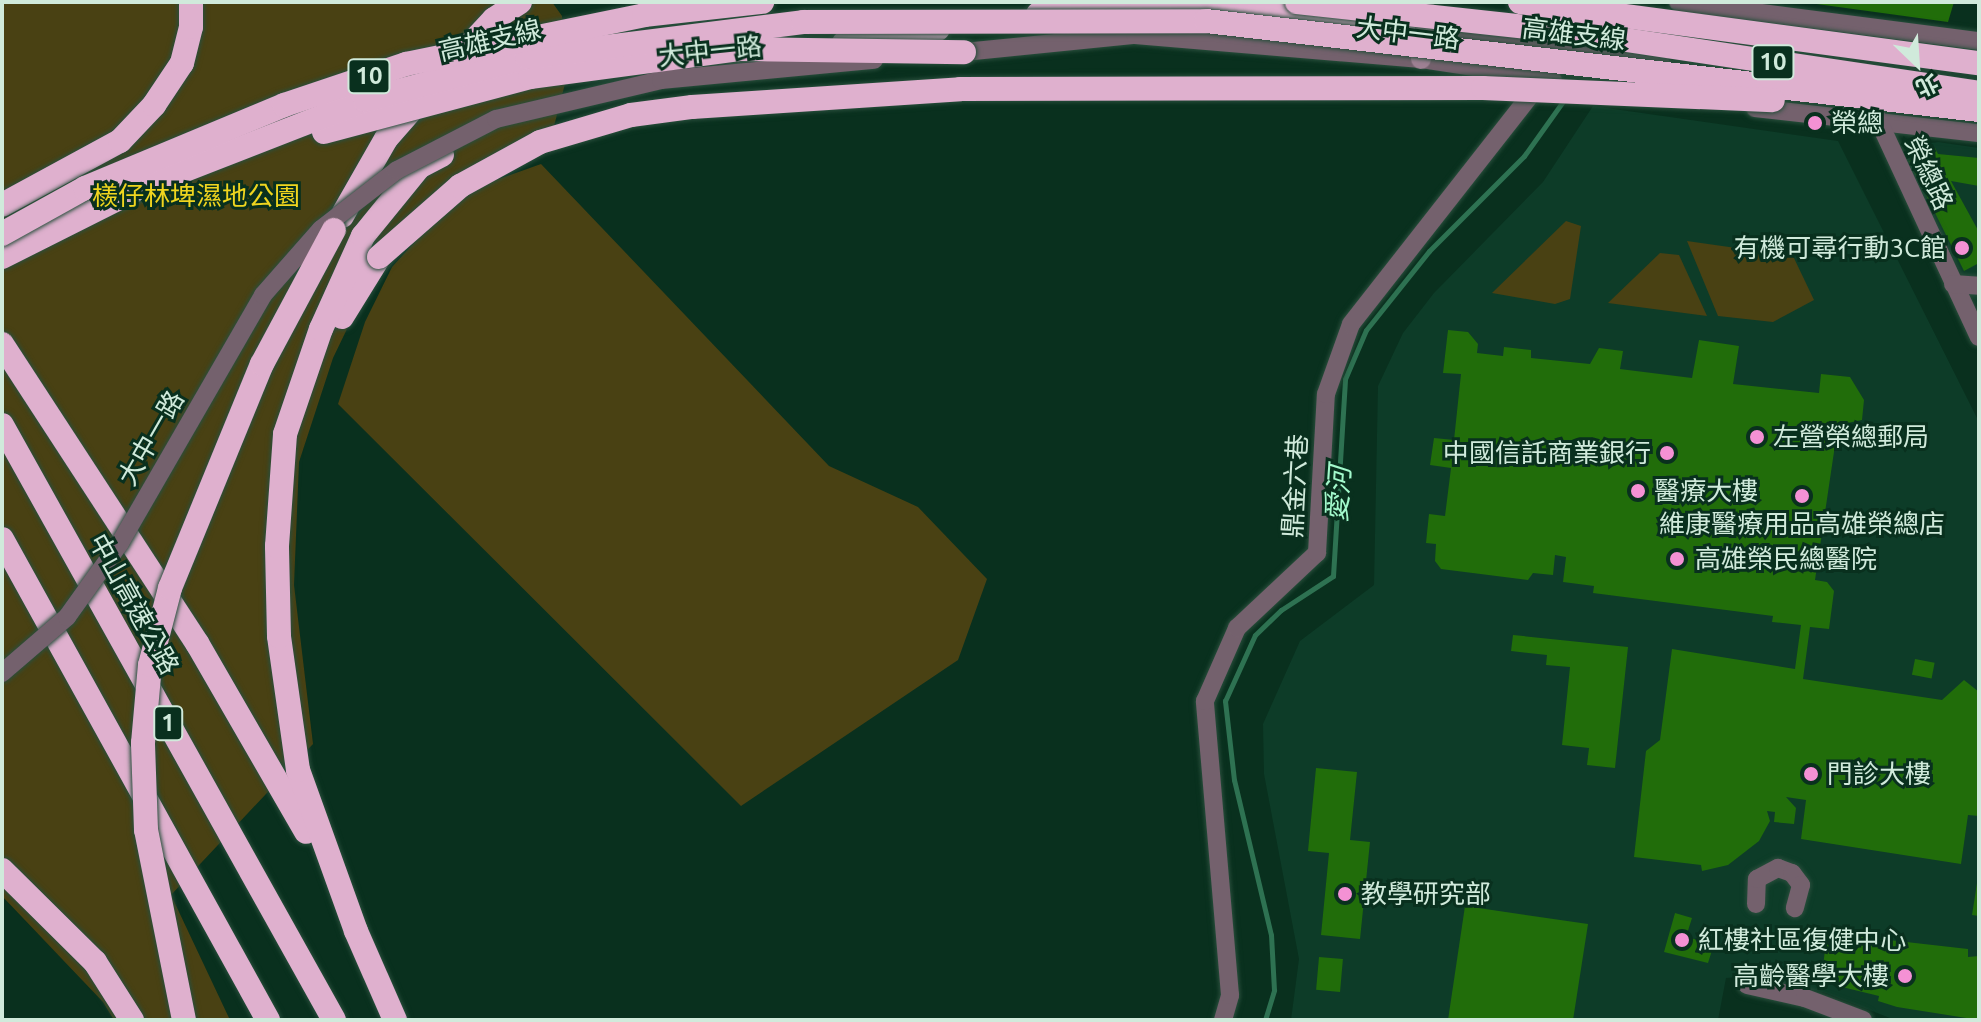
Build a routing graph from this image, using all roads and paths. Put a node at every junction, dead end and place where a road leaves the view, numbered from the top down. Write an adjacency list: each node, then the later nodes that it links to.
1 (191, 2): 27 (highway)
2 (520, 2): 44 (highway, bridge)
3 (762, 2): 28 (highway, 高雄支線 / 10, bridge)
4 (1297, 2): 10 (highway, 高雄支線 / 10, bridge)
5 (1424, 2): 9 (street)
6 (1520, 2): 14 (highway, bridge)
7 (1678, 2): 8 (street, 大中一路)
8 (1784, 16): 11 (street, 大中一路); 15 (street, 大中一路)
9 (1412, 29): 10 (street, 大中一路); 13 (street); 35 (highway)
10 (1571, 40): 16 (street, 大中一路); 17 (highway, bridge); 21 (highway, 高雄支線 / 10, bridge)
11 (1979, 41)
12 (964, 52): 13 (street, 大中一路); 26 (highway, bridge); 37 (street, 大中一路, bridge)
13 (1421, 59): 18 (street, 大中一路)
14 (1979, 63)
15 (1863, 70): 16 (street, 大中一路); 19 (street, 大中一路); 20 (street, 榮總路)
16 (1710, 71): 20 (street, 大中一路); 22 (street)
17 (1979, 74)
18 (1544, 78): 22 (street, 大中一路); 48 (street, 鼎金六巷)
19 (1979, 83)
20 (1869, 92): 24 (street, 榮總路)
21 (1979, 93)
22 (1686, 99): 24 (street, 大中一路)
23 (1979, 111): 26 (highway, 高雄支線 / 10, bridge); 35 (highway, bridge)
24 (1876, 121): 25 (street, 大中一路); 30 (street, 榮總路)
25 (1979, 133)
26 (139, 188): 29 (highway, 高雄支線 / 10)
27 (2, 205)
28 (2, 234)
29 (2, 257)
30 (1953, 284): 31 (street); 32 (street, 榮總路)
31 (1979, 286)
32 (1979, 337)
33 (2, 344): 41 (highway)
34 (2, 425): 46 (highway, 中山高速公路 / 1)
35 (285, 434): 41 (highway)
36 (2, 539): 45 (highway, 1)
37 (2, 673)
38 (2, 870): 43 (highway)
39 (1756, 904): 40 (street)
40 (1795, 908)
41 (356, 931): 47 (highway)
42 (1747, 985): 49 (street)
43 (132, 1020)
44 (184, 1020)
45 (268, 1020)
46 (334, 1020)
47 (395, 1020)
48 (1223, 1020)
49 (1863, 1020)

